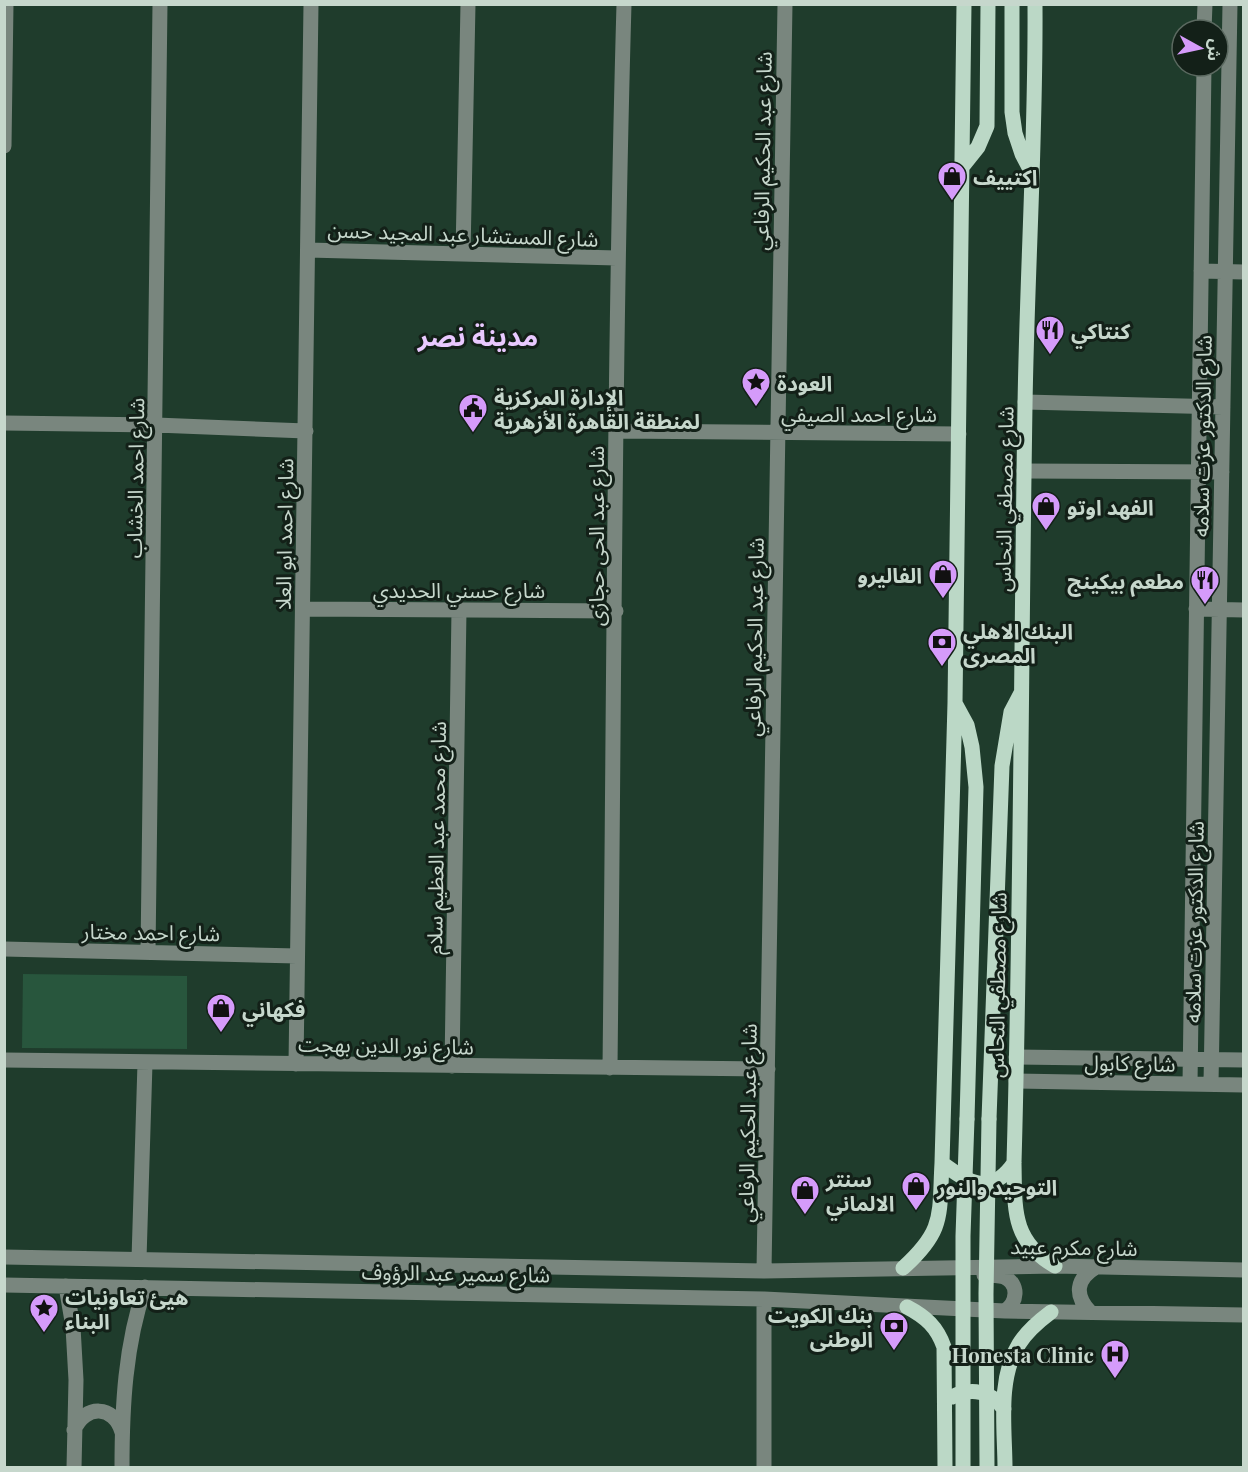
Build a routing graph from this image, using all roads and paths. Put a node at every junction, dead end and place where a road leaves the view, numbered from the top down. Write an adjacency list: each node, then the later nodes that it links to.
1 (6, 4): 13 (street)
2 (159, 4): 26 (street, شارع احمد الخشاب)
3 (311, 4): 16 (street, شارع احمد ابو العلا)
4 (468, 4): 17 (street)
5 (624, 4): 18 (street, شارع عبد الحى حجازى)
6 (785, 4): 29 (street, شارع عبد الحكيم الرفاعي)
7 (964, 4): 14 (main road)
8 (988, 4): 14 (main road)
9 (1012, 4): 15 (main road)
10 (1035, 4): 15 (main road, شارع مصطفي النحاس)
11 (1230, 4): 20 (street, شارع الدكتور عزت سلامه)
12 (1204, 78): 19 (street, شارع الدكتور عزت سلامه)
13 (4, 146)
14 (962, 167): 30 (main road)
15 (1032, 173): 22 (main road, شارع مصطفي النحاس)
16 (308, 250): 17 (street, شارع المستشار عبد المجيد حسن); 28 (street, شارع احمد ابو العلا)
17 (464, 254): 18 (street, شارع المستشار عبد المجيد حسن)
18 (617, 258): 27 (street, شارع عبد الحى حجازى)
19 (1201, 271): 20 (street); 23 (street, شارع الدكتور عزت سلامه)
20 (1225, 272): 21 (street); 24 (street, شارع الدكتور عزت سلامه)
21 (1244, 272)
22 (1025, 402): 23 (street); 31 (main road, شارع مصطفي النحاس)
23 (1199, 406): 24 (street); 32 (street, شارع الدكتور عزت سلامه)
24 (1223, 407): 33 (street, شارع الدكتور عزت سلامه)
25 (4, 423): 26 (street)
26 (156, 425): 28 (street); 43 (street, شارع احمد الخشاب)
27 (616, 431): 29 (street, شارع احمد الصيفي); 39 (street, شارع عبد الحى حجازى)
28 (306, 432): 34 (street, شارع احمد ابو العلا)
29 (777, 434): 30 (street, شارع احمد الصيفي); 54 (street, شارع عبد الحكيم الرفاعي)
30 (958, 434): 41 (main road)
31 (1024, 471): 32 (street); 40 (main road, شارع مصطفي النحاس)
32 (1198, 472): 33 (street); 35 (street, شارع الدكتور عزت سلامه)
33 (1222, 472): 36 (street, شارع الدكتور عزت سلامه)
34 (303, 609): 37 (street, شارع حسني الحديدي); 44 (street, شارع احمد ابو العلا)
35 (1196, 609): 36 (street); 47 (street, شارع الدكتور عزت سلامه)
36 (1220, 609): 38 (street); 48 (street, شارع الدكتور عزت سلامه)
37 (459, 610): 39 (street, شارع حسني الحديدي); 52 (street, شارع محمد عبد العظيم سلام)
38 (1244, 610)
39 (616, 611): 53 (street, شارع عبد الحى حجازى)
40 (1022, 691): 45 (main road, شارع مصطفي النحاس); 87 (main road, bridge)
41 (955, 703): 59 (main road); 86 (main road, bridge)
42 (4, 950): 43 (street, شارع احمد مختار)
43 (148, 952): 44 (street, شارع احمد مختار)
44 (297, 956): 51 (street, شارع احمد ابو العلا)
45 (1016, 1057): 47 (street, شارع كابول); 55 (main road, شارع مصطفي النحاس)
46 (4, 1060): 50 (street, شارع نور الدين بهجت)
47 (1190, 1060): 48 (street, شارع كابول); 56 (street, شارع الدكتور عزت سلامه)
48 (1212, 1060): 49 (street, شارع كابول); 57 (street, شارع الدكتور عزت سلامه)
49 (1244, 1060)
50 (145, 1063): 51 (street, شارع نور الدين بهجت); 62 (street)
51 (296, 1064): 52 (street, شارع نور الدين بهجت)
52 (452, 1066): 53 (street, شارع نور الدين بهجت)
53 (610, 1068): 54 (street, شارع نور الدين بهجت)
54 (768, 1069): 68 (street, شارع عبد الحكيم الرفاعي)
55 (1016, 1081): 56 (street, شارع كابول); 60 (main road, شارع مصطفي النحاس)
56 (1190, 1084): 57 (street, شارع كابول)
57 (1211, 1084): 58 (street, شارع كابول)
58 (1244, 1084)
59 (942, 1163): 60 (main road); 66 (main road)
60 (1014, 1163): 64 (main road, شارع مصطفي النحاس)
61 (4, 1257): 62 (street, شارع سمير عبد الرؤوف)
62 (139, 1259): 68 (street, شارع سمير عبد الرؤوف)
63 (971, 1266): 64 (street, شارع مكرم عبيد); 66 (street, شارع مكرم عبيد); 74 (street)
64 (1055, 1266): 65 (street, شارع مكرم عبيد)
65 (1096, 1267): 67 (street, شارع مكرم عبيد); 76 (street)
66 (903, 1268): 68 (street, شارع سمير عبد الرؤوف)
67 (1244, 1270)
68 (764, 1271)
69 (4, 1285): 70 (street, شارع سمير عبد الرؤوف)
70 (66, 1286): 71 (street, شارع سمير عبد الرؤوف); 80 (street)
71 (146, 1287): 72 (street, شارع سمير عبد الرؤوف); 81 (street)
72 (764, 1299): 73 (street, شارع سمير عبد الرؤوف); 84 (street)
73 (908, 1307): 74 (street); 78 (main road)
74 (1005, 1311): 75 (street)
75 (1052, 1312): 76 (street); 79 (main road)
76 (1090, 1312): 77 (street)
77 (1244, 1315)
78 (945, 1403): 79 (main road); 85 (main road)
79 (1004, 1409): 88 (main road)
80 (74, 1430): 81 (street); 82 (street)
81 (122, 1432): 83 (street)
82 (74, 1467)
83 (122, 1467)
84 (764, 1467)
85 (945, 1467)
86 (963, 1467)
87 (987, 1467)
88 (1005, 1467)

